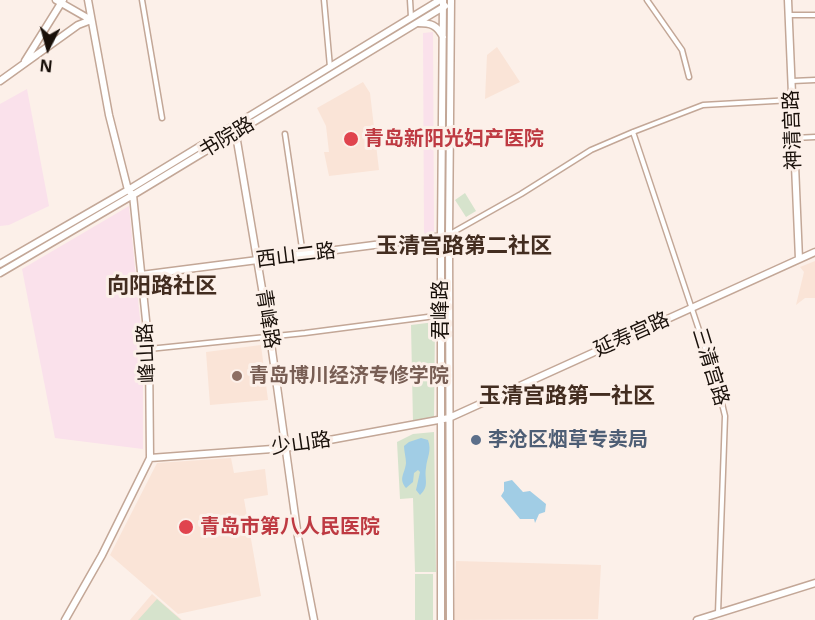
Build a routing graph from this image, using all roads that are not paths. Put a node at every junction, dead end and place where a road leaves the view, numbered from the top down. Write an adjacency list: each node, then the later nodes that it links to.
1 (88, 0): 13 (street, 峰山路)
2 (142, 0): 23 (street)
3 (324, 0): 17 (street)
4 (410, 0): 12 (street)
5 (452, 0): 9 (street, 书院路); 31 (street, 君峰路)
6 (647, 0): 18 (street)
7 (788, 0): 10 (street, 神清宫路)
8 (60, 1): 13 (street); 16 (street)
9 (442, 2): 12 (street, 书院路); 14 (street, 书院路); 15 (street, 君峰路)
10 (789, 15): 11 (street); 21 (street, 神清宫路)
11 (815, 15)
12 (412, 17): 17 (street, 书院路)
13 (91, 20): 16 (street); 30 (street, 峰山路)
14 (417, 23): 15 (street); 26 (street, 书院路)
15 (443, 38): 32 (street, 君峰路)
16 (23, 64): 20 (street)
17 (330, 67): 24 (street, 书院路)
18 (689, 76)
19 (815, 80): 21 (street)
20 (0, 81)
21 (791, 81): 22 (street, 神清宫路)
22 (792, 100): 25 (street); 29 (street, 神清宫路)
23 (162, 118)
24 (234, 124): 26 (street, 青峰路); 30 (street, 书院路)
25 (633, 132): 31 (street); 40 (street, 三清宫路)
26 (236, 133): 30 (street, 书院路); 36 (street, 青峰路)
27 (285, 134): 34 (street)
28 (815, 137): 29 (street)
29 (794, 138): 35 (street, 神清宫路)
30 (130, 193): 37 (street, 书院路); 38 (street, 书院路); 39 (street, 峰山路)
31 (449, 235): 32 (street, 西山二路); 41 (street, 君峰路)
32 (441, 237): 34 (street, 西山二路); 42 (street, 君峰路)
33 (815, 252): 35 (street, 延寿宫路)
34 (303, 255): 36 (street, 西山二路)
35 (799, 259): 40 (street, 延寿宫路)
36 (258, 262): 39 (street, 西山二路); 43 (street, 青峰路)
37 (0, 264)
38 (0, 273)
39 (141, 276): 44 (street, 峰山路)
40 (692, 309): 45 (street, 延寿宫路); 50 (street, 三清宫路)
41 (450, 314): 42 (street); 45 (street, 君峰路)
42 (441, 315): 43 (street); 46 (street, 君峰路)
43 (270, 336): 44 (street); 47 (street, 青峰路)
44 (148, 349): 48 (street, 峰山路)
45 (449, 418): 46 (street, 少山路); 54 (street, 君峰路)
46 (441, 420): 47 (street, 少山路); 53 (street, 君峰路)
47 (286, 448): 48 (street, 少山路); 52 (street, 青峰路)
48 (150, 458): 51 (street, 峰山路)
49 (815, 583): 50 (street)
50 (718, 613): 55 (street)
51 (65, 620)
52 (314, 620)
53 (441, 620)
54 (450, 620)
55 (697, 620)

